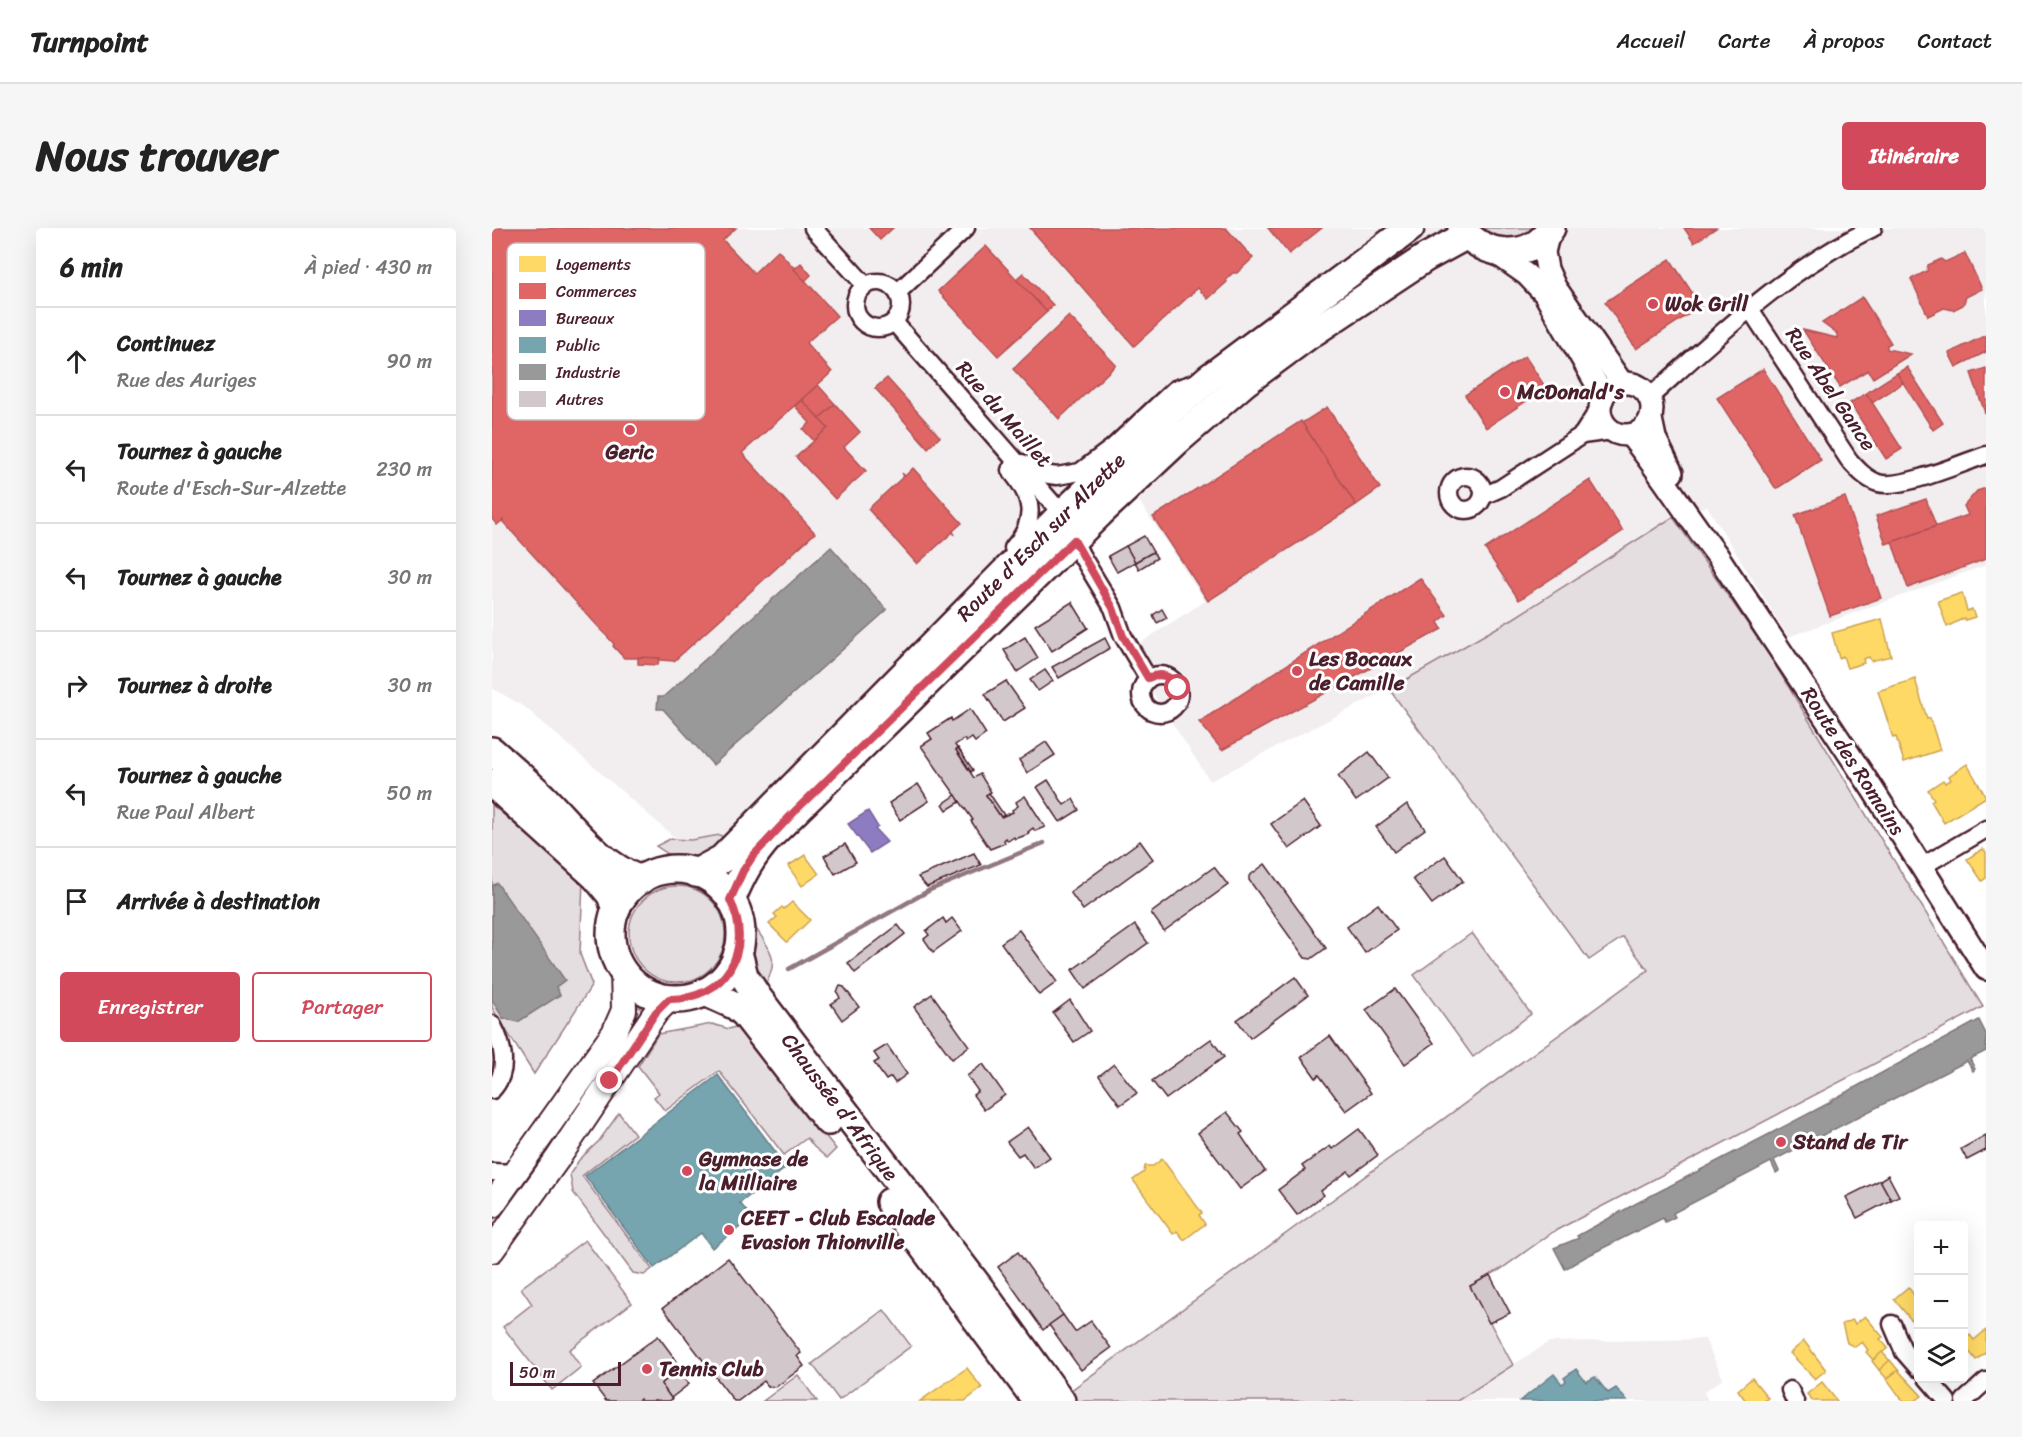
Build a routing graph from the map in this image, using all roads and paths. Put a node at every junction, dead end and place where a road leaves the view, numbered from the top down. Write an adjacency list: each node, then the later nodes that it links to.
1 (813, 228): 8 (street)
2 (966, 228): 9 (street)
3 (1410, 228): 12 (main road, Route d'Esch sur Alzette)
4 (1873, 228): 10 (street)
5 (1550, 230): 7 (main road); 13 (street)
6 (1465, 232): 7 (main road); 24 (main road)
7 (1493, 251): 15 (street, Route des Romains)
8 (865, 285): 9 (street); 11 (street)
9 (898, 292): 11 (street)
10 (1750, 309): 14 (street); 20 (street, Rue Abel Gance)
11 (894, 322): 17 (street, Rue du Maillet)
12 (1209, 378): 21 (street); 23 (main road, Route d'Esch sur Alzette)
13 (1622, 383): 14 (street); 15 (street)
14 (1650, 397): 16 (street, Route des Romains)
15 (1601, 403): 18 (street, Route des Romains); 19 (street)
16 (1650, 419): 18 (street); 25 (street, Route des Romains)
17 (982, 424): 21 (street, Rue du Maillet); 26 (street)
18 (1621, 433): 19 (street); 25 (street, Route des Romains)
19 (1582, 435): 22 (street)
20 (1986, 455)
21 (1013, 459): 23 (street, Rue du Maillet)
22 (1483, 496)
23 (1062, 514): 24 (street, Rue du Maillet); 26 (main road, Route d'Esch sur Alzette)
24 (1074, 540): 27 (street, Rue du Maillet); 34 (main road)
25 (1717, 555): 31 (street, Route des Romains)
26 (946, 631): 32 (main road, Route d'Esch sur Alzette)
27 (1148, 678)
28 (492, 751): 33 (main road)
29 (492, 783): 35 (main road)
30 (1986, 829): 31 (street)
31 (1921, 867): 37 (street, Route des Romains)
32 (696, 873): 33 (main road); 34 (main road)
33 (641, 880): 35 (main road)
34 (730, 900): 36 (main road)
35 (616, 910): 38 (main road)
36 (738, 952): 39 (main road); 51 (main road, Chaussée d'Afrique)
37 (1986, 969)
38 (623, 972): 40 (main road); 43 (main road)
39 (705, 992): 40 (main road); 50 (main road, Chaussée d'Afrique)
40 (669, 999): 45 (main road)
41 (492, 1024): 42 (street)
42 (492, 1090)
43 (504, 1172): 44 (main road)
44 (492, 1205)
45 (492, 1250)
46 (1892, 1324): 47 (street)
47 (1914, 1363)
48 (1986, 1382): 53 (street)
49 (1932, 1383): 52 (street)
50 (1037, 1401)
51 (1061, 1401)
52 (1947, 1401)
53 (1964, 1401)

